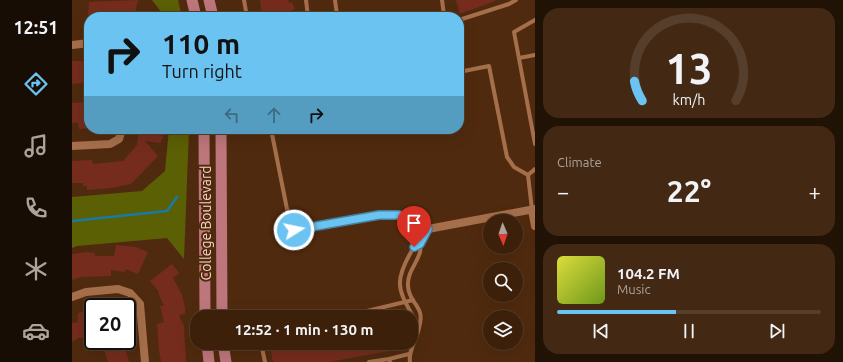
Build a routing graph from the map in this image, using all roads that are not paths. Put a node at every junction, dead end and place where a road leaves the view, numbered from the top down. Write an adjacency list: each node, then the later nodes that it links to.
1 (192, 0): 8 (main road)
2 (209, 0): 9 (main road)
3 (244, 0): 10 (lane)
4 (306, 0): 11 (lane)
5 (334, 0): 12 (lane)
6 (442, 0): 13 (lane)
7 (516, 0): 14 (lane)
8 (195, 12)
9 (212, 12)
10 (246, 12)
11 (307, 12)
12 (336, 12)
13 (444, 12)
14 (464, 18)
15 (535, 20): 19 (lane)
16 (84, 44): 17 (street)
17 (72, 46)
18 (535, 55): 19 (lane)
19 (519, 58): 21 (lane)
20 (464, 71): 29 (lane)
21 (534, 132): 26 (lane)
22 (120, 134): 27 (street)
23 (204, 134): 37 (main road, College Boulevard)
24 (221, 134): 38 (main road, College Boulevard)
25 (272, 134): 32 (lane)
26 (535, 144)
27 (72, 146)
28 (535, 169): 29 (lane)
29 (528, 175): 30 (lane)
30 (534, 210): 31 (street); 32 (street)
31 (535, 226)
32 (428, 229): 33 (lane)
33 (420, 244): 35 (lane); 36 (lane)
34 (72, 297): 46 (street)
35 (413, 300): 36 (lane); 40 (lane)
36 (405, 303): 39 (lane); 40 (lane)
37 (205, 310)
38 (222, 310)
39 (374, 310)
40 (419, 328): 44 (lane)
41 (208, 350): 47 (main road)
42 (224, 350): 48 (main road)
43 (262, 350): 49 (lane)
44 (409, 354): 45 (lane); 51 (lane)
45 (390, 360): 50 (lane)
46 (145, 362)
47 (209, 362)
48 (226, 362)
49 (265, 362)
50 (369, 362)
51 (410, 362)

